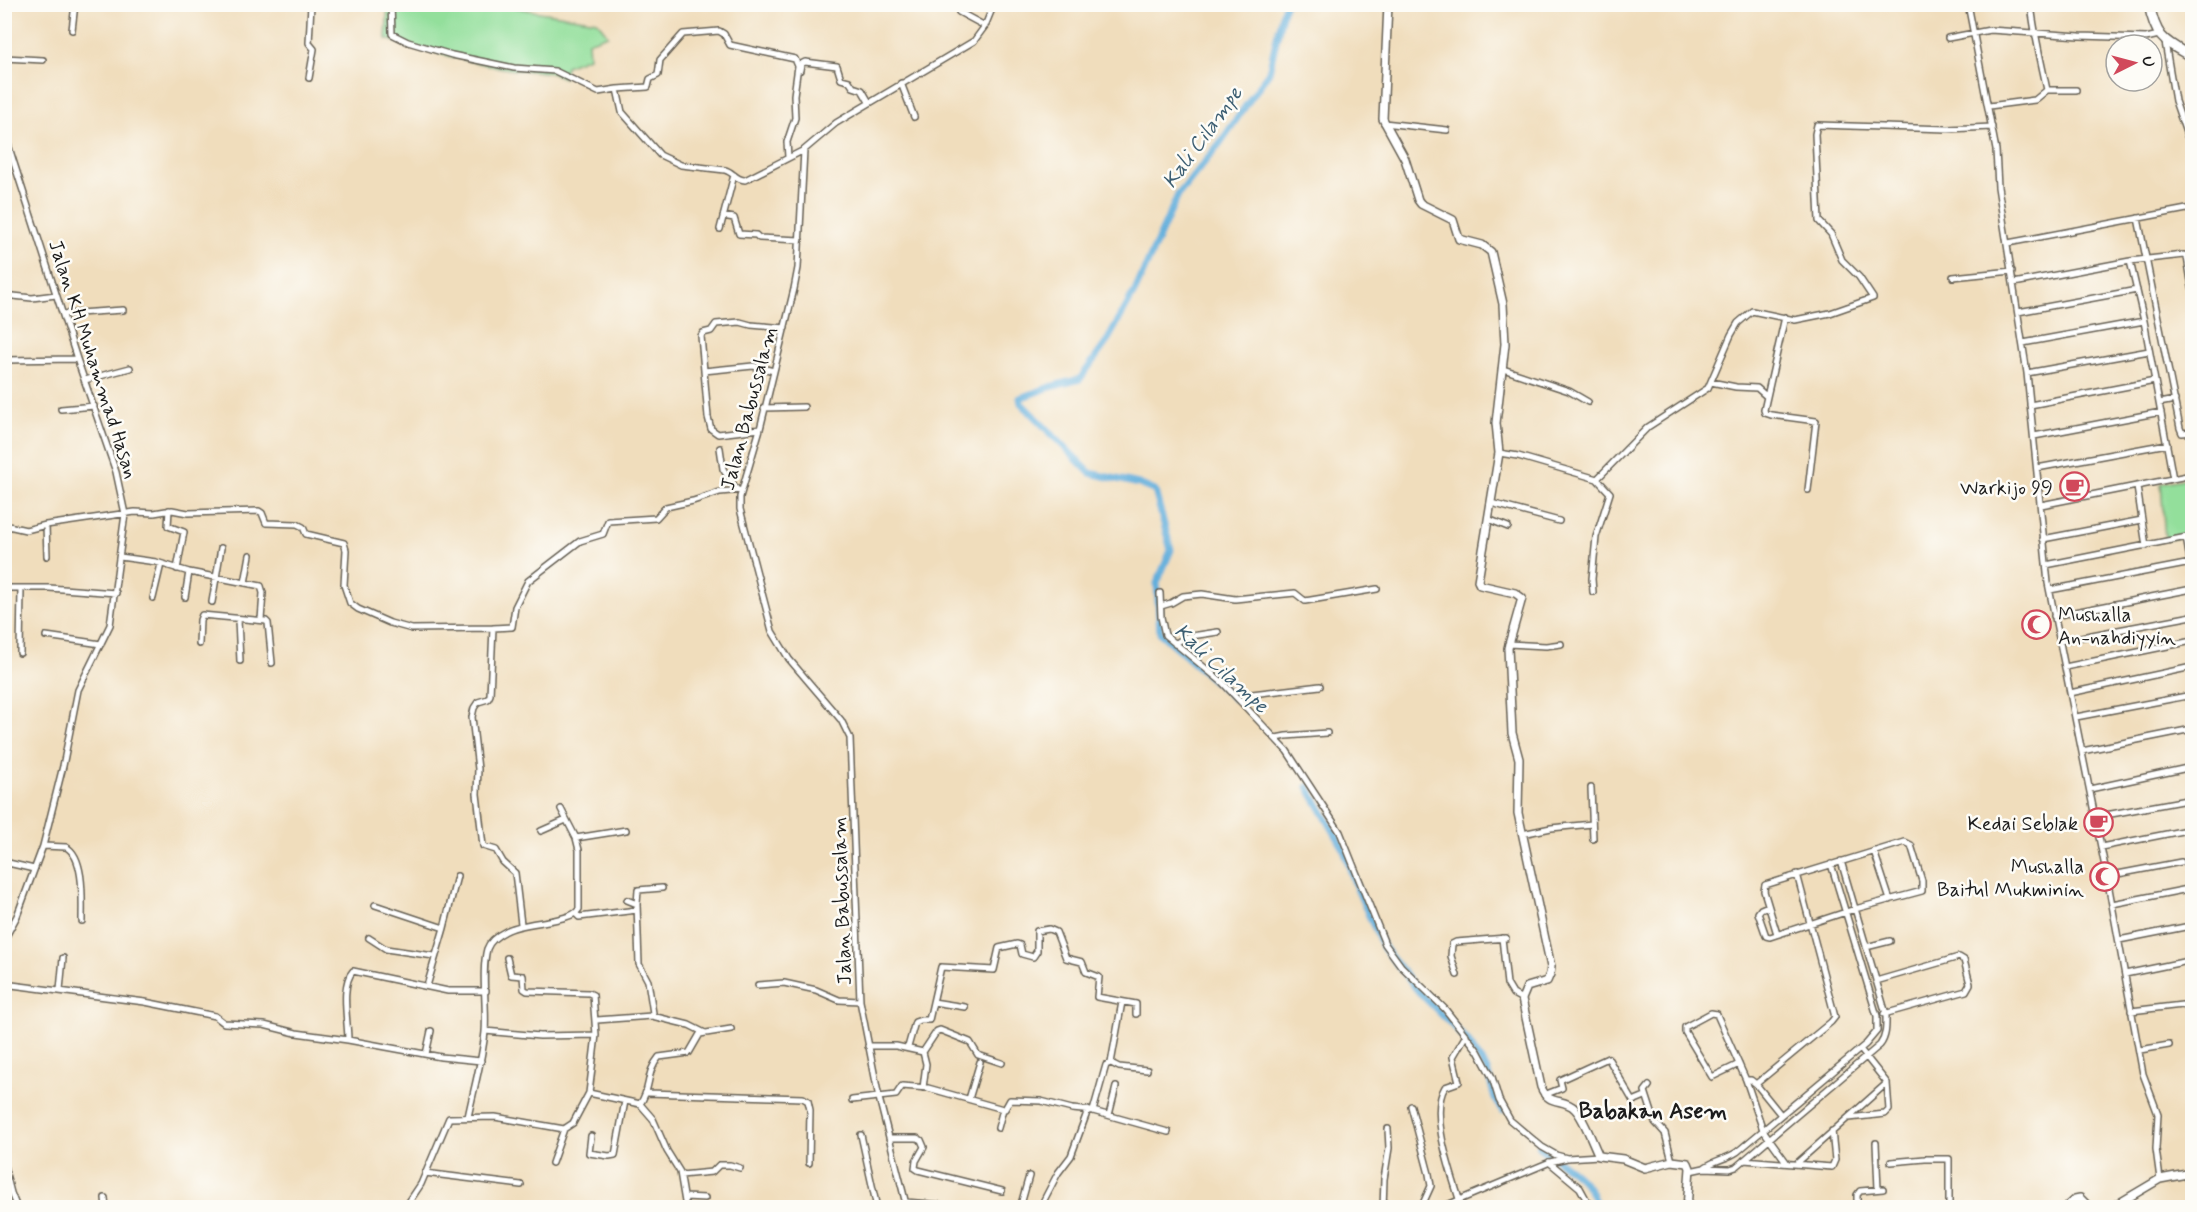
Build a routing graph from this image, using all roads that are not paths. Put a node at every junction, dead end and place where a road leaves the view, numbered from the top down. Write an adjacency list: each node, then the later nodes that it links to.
1 (75, 4): 11 (street)
2 (311, 4): 22 (street)
3 (391, 4): 25 (street)
4 (994, 4): 10 (street)
5 (1388, 4): 31 (street)
6 (1968, 4): 12 (street)
7 (2031, 4): 13 (street)
8 (2149, 4): 14 (main road)
9 (959, 12): 10 (street)
10 (986, 26): 23 (street)
11 (72, 30)
12 (1973, 32): 13 (street); 16 (street); 29 (street)
13 (2035, 33): 15 (street); 26 (street)
14 (2159, 33)
15 (2104, 36)
16 (1948, 38)
17 (2164, 39): 19 (main road)
18 (2164, 48): 32 (street)
19 (2193, 57)
20 (4, 58): 21 (street)
21 (43, 60)
22 (309, 78)
23 (902, 83): 28 (street); 30 (street)
24 (799, 87): 28 (street)
25 (617, 90): 39 (street); 40 (street)
26 (2047, 90): 27 (street); 29 (street)
27 (2076, 90)
28 (869, 102): 37 (street)
29 (1989, 106): 34 (street)
30 (915, 117)
31 (1384, 123): 35 (street); 67 (street)
32 (2182, 123): 33 (street); 38 (street)
33 (2193, 124)
34 (1992, 127): 46 (street); 59 (street)
35 (1447, 130)
36 (4, 132): 54 (street, Jalan KH Muhammad Hasan)
37 (804, 150): 39 (street); 45 (street, Jalan Babussalam)
38 (2193, 150)
39 (788, 157): 40 (street)
40 (734, 175): 42 (street)
41 (2193, 208): 43 (street)
42 (723, 216): 44 (street); 45 (street)
43 (2138, 218): 46 (street); 47 (street)
44 (720, 229)
45 (800, 240): 61 (street, Jalan Babussalam)
46 (2008, 243): 49 (street)
47 (2147, 260): 48 (street); 52 (street); 75 (street)
48 (2130, 261): 51 (street); 53 (street)
49 (2013, 270): 50 (street); 51 (street)
50 (1953, 277)
51 (2014, 283): 57 (street)
52 (2193, 287)
53 (2137, 290): 57 (street); 60 (street)
54 (56, 295): 55 (street); 58 (street, Jalan KH Muhammad Hasan)
55 (4, 296)
56 (123, 310): 58 (street)
57 (2018, 312): 62 (street)
58 (64, 314): 64 (street, Jalan KH Muhammad Hasan)
59 (1785, 317): 73 (street); 74 (street)
60 (2144, 321): 62 (street); 63 (street)
61 (785, 328): 68 (street); 69 (street, Jalan Babussalam)
62 (2023, 343): 70 (street)
63 (2149, 351): 70 (street); 72 (street)
64 (77, 359): 65 (street); 71 (street, Jalan KH Muhammad Hasan)
65 (4, 360)
66 (130, 368): 71 (street)
67 (1503, 369): 76 (street); 89 (street)
68 (704, 370): 69 (street); 84 (street)
69 (774, 371): 81 (street, Jalan Babussalam)
70 (2027, 373): 78 (street)
71 (85, 380): 79 (street, Jalan KH Muhammad Hasan)
72 (2155, 381): 77 (street); 78 (street)
73 (1711, 382): 74 (street); 92 (street)
74 (1766, 396): 97 (street)
75 (2175, 400): 77 (street); 85 (street)
76 (1588, 402)
77 (2159, 403): 83 (street)
78 (2030, 405): 86 (street)
79 (94, 406): 82 (street); 101 (street, Jalan KH Muhammad Hasan)
80 (804, 407): 81 (street)
81 (764, 408): 84 (street, Jalan Babussalam)
82 (61, 409)
83 (2161, 412): 86 (street); 87 (street)
84 (760, 429): 96 (street, Jalan Babussalam)
85 (2193, 432)
86 (2034, 436): 90 (street)
87 (2167, 444): 90 (street); 93 (street)
88 (720, 448): 96 (street)
89 (1499, 453): 92 (street); 98 (street)
90 (2037, 468): 99 (street)
91 (2191, 475): 93 (street); 95 (street)
92 (1597, 479): 129 (street)
93 (2173, 479): 94 (street)
94 (2137, 487): 99 (street); 103 (street)
95 (2193, 488)
96 (739, 490): 140 (street); 224 (street, Jalan Babussalam)
97 (1808, 490)
98 (1491, 503): 102 (street); 104 (street)
99 (2041, 505): 110 (street)
100 (169, 510): 101 (street); 119 (street); 140 (street)
101 (125, 514): 106 (street); 115 (street, Jalan KH Muhammad Hasan)
102 (1488, 519): 107 (street); 148 (street)
103 (2142, 520): 110 (street); 111 (street)
104 (1559, 521)
105 (4, 525): 106 (street)
106 (46, 525): 114 (street)
107 (1508, 527)
108 (2193, 536): 109 (street)
109 (2186, 537): 111 (street); 116 (street)
110 (2043, 539): 118 (street)
111 (2146, 546): 118 (street)
112 (221, 548): 122 (street)
113 (250, 555): 123 (street)
114 (47, 556)
115 (120, 557): 117 (street); 130 (street, Jalan KH Muhammad Hasan)
116 (2191, 563): 121 (street); 128 (street)
117 (161, 564): 119 (street); 133 (street)
118 (2046, 565): 128 (street)
119 (177, 569): 120 (street)
120 (189, 572): 122 (street); 132 (street)
121 (2193, 572)
122 (215, 577): 123 (street); 134 (street)
123 (245, 583): 139 (street)
124 (4, 588): 125 (street)
125 (21, 588): 130 (street); 150 (street)
126 (1377, 589): 135 (street)
127 (2193, 589): 136 (street)
128 (2050, 590): 136 (street)
129 (1593, 592)
130 (116, 593): 145 (street, Jalan KH Muhammad Hasan)
131 (1160, 593): 135 (street)
132 (185, 597)
133 (153, 598)
134 (212, 602)
135 (1161, 606): 147 (street)
136 (2054, 616): 143 (street)
137 (2193, 616): 143 (street)
138 (238, 620): 139 (street); 146 (street); 151 (street)
139 (261, 620): 152 (street)
140 (493, 628): 202 (street)
141 (1218, 632): 147 (street)
142 (46, 636): 145 (street)
143 (2060, 641): 153 (street)
144 (2193, 641): 153 (street)
145 (101, 644): 178 (street, Jalan KH Muhammad Hasan)
146 (199, 644)
147 (1175, 644): 158 (street)
148 (1508, 644): 149 (street); 175 (street)
149 (1561, 644)
150 (20, 653)
151 (240, 661)
152 (272, 663)
153 (2065, 667): 156 (street)
154 (2193, 667): 156 (street)
155 (1320, 686): 158 (street)
156 (2070, 693): 159 (street)
157 (2193, 695): 159 (street)
158 (1240, 701): 162 (street)
159 (2076, 717): 163 (street)
160 (2193, 729): 163 (street)
161 (1327, 733): 162 (street)
162 (1276, 738): 240 (street)
163 (2082, 751): 166 (street)
164 (2193, 767): 166 (street)
165 (1591, 788): 171 (street)
166 (2090, 789): 169 (street)
167 (2193, 799): 169 (street)
168 (561, 809): 170 (street)
169 (2095, 817): 179 (street)
170 (566, 820): 174 (street); 176 (street)
171 (1592, 824): 175 (street); 177 (street)
172 (2193, 829): 179 (street)
173 (626, 830): 176 (street)
174 (541, 831)
175 (1522, 834): 223 (street)
176 (576, 838): 199 (street)
177 (1593, 839)
178 (44, 846): 185 (street, Jalan KH Muhammad Hasan); 200 (street)
179 (2101, 847): 188 (street)
180 (1874, 851): 181 (street); 192 (street); 192 (street)
181 (1841, 861): 184 (street); 197 (street)
182 (4, 862): 185 (street)
183 (2181, 862): 188 (street)
184 (1831, 864): 186 (street); 198 (street)
185 (34, 869): 207 (street, Jalan KH Muhammad Hasan)
186 (1797, 874): 195 (street); 201 (street)
187 (457, 876): 204 (street)
188 (2107, 876): 193 (street)
189 (662, 888): 196 (street)
190 (2188, 889): 193 (street)
191 (627, 900): 196 (street)
192 (1890, 900): 197 (street)
193 (2112, 904): 208 (street)
194 (375, 905): 204 (street)
195 (1768, 906): 205 (street); 205 (street)
196 (637, 907): 199 (street); 232 (street)
197 (1855, 909): 198 (street); 210 (street)
198 (1846, 912): 201 (street); 233 (street)
199 (576, 914): 202 (street)
200 (82, 921)
201 (1810, 923): 205 (street); 258 (street)
202 (521, 924): 222 (street)
203 (2185, 927): 208 (street)
204 (444, 928): 211 (street)
205 (1777, 934)
206 (369, 938): 211 (street)
207 (4, 940)
208 (2119, 940): 215 (street)
209 (1890, 941): 210 (street)
210 (1866, 947): 217 (street)
211 (434, 956): 220 (street)
212 (63, 958): 221 (street)
213 (507, 958): 234 (street)
214 (2188, 961): 215 (street)
215 (2125, 974): 229 (street)
216 (1456, 975): 223 (street)
217 (1876, 981): 231 (street); 231 (street)
218 (4, 984): 221 (street)
219 (758, 985): 224 (street)
220 (428, 986): 222 (street); 241 (street)
221 (60, 990): 241 (street)
222 (486, 991): 237 (street)
223 (1522, 999): 264 (street)
224 (860, 1001): 243 (street, Jalan Babussalam)
225 (933, 1002): 226 (street); 227 (street); 244 (street)
226 (1122, 1002): 230 (street); 253 (street)
227 (965, 1007)
228 (2193, 1009): 229 (street)
229 (2131, 1011): 246 (street)
230 (1136, 1014)
231 (1886, 1014): 233 (street); 249 (street)
232 (652, 1016): 234 (street); 238 (street)
233 (1877, 1016): 245 (street)
234 (597, 1020): 239 (street)
235 (731, 1029): 238 (street)
236 (431, 1031): 248 (street)
237 (485, 1031): 239 (street); 250 (street)
238 (705, 1033): 263 (street)
239 (596, 1035): 262 (street)
240 (1464, 1038): 290 (street); 313 (street)
241 (348, 1040): 248 (street)
242 (2169, 1045): 246 (street)
243 (868, 1046): 244 (street); 266 (street, Jalan Babussalam)
244 (908, 1047): 247 (street)
245 (1860, 1049): 249 (street); 274 (street)
246 (2139, 1050): 307 (street)
247 (923, 1052): 252 (street); 261 (street)
248 (426, 1054): 250 (street)
249 (1866, 1057): 257 (street); 287 (street)
250 (481, 1061): 276 (street)
251 (981, 1062): 267 (street)
252 (1002, 1063)
253 (1110, 1063): 255 (street); 273 (street)
254 (1739, 1064): 254 (street); 256 (street)
255 (1147, 1070)
256 (1746, 1080): 258 (street); 281 (street)
257 (1887, 1083): 277 (street); 277 (street)
258 (1756, 1084): 274 (street)
259 (1650, 1086): 265 (street)
260 (1116, 1087): 275 (street)
261 (923, 1088): 266 (street); 267 (street)
262 (589, 1093): 269 (street); 279 (street)
263 (648, 1093): 270 (street); 296 (street)
264 (1544, 1095): 265 (street); 289 (street)
265 (1645, 1096): 292 (street)
266 (879, 1098): 268 (street); 286 (street, Jalan Babussalam)
267 (969, 1099): 272 (street)
268 (852, 1100)
269 (625, 1101): 270 (street); 285 (street)
270 (640, 1104): 305 (street)
271 (1411, 1106): 325 (street)
272 (1003, 1109): 273 (street); 278 (street)
273 (1090, 1111): 275 (street); 314 (street)
274 (1781, 1115): 281 (street)
275 (1109, 1116): 283 (street)
276 (468, 1117): 279 (street); 303 (street)
277 (1848, 1118): 282 (street)
278 (998, 1128)
279 (564, 1129): 295 (street)
280 (1388, 1129): 324 (street)
281 (1763, 1130): 287 (street); 301 (street)
282 (1832, 1131): 298 (street); 298 (street)
283 (1168, 1132)
284 (861, 1135): 321 (street)
285 (591, 1136)
286 (889, 1138): 309 (street); 315 (street, Jalan Babussalam)
287 (1768, 1139): 291 (street); 297 (street)
288 (1876, 1143): 329 (street)
289 (1599, 1156): 290 (street); 292 (street)
290 (1564, 1159): 293 (street)
291 (1744, 1160): 297 (street); 301 (street)
292 (1672, 1161): 302 (street)
293 (1550, 1162): 313 (street); 327 (street)
294 (1892, 1162): 330 (street)
295 (552, 1163)
296 (809, 1163)
297 (1787, 1163): 298 (street)
298 (1796, 1164)
299 (4, 1166): 317 (street)
300 (740, 1168): 305 (street)
301 (1704, 1168): 302 (street)
302 (1689, 1171): 328 (street)
303 (425, 1173): 308 (street); 319 (street)
304 (2193, 1173): 307 (street)
305 (681, 1175): 310 (street)
306 (1029, 1176): 323 (street)
307 (2160, 1179): 333 (street)
308 (521, 1185)
309 (1002, 1191)
310 (685, 1197): 311 (street); 320 (street)
311 (705, 1197)
312 (105, 1198): 318 (street)
313 (1459, 1199): 316 (street)
314 (1044, 1200)
315 (906, 1205): 322 (street)
316 (1448, 1207): 326 (street)
317 (17, 1208)
318 (106, 1208)
319 (405, 1208)
320 (686, 1208)
321 (877, 1208)
322 (945, 1208)
323 (1020, 1208)
324 (1383, 1208)
325 (1422, 1208)
326 (1440, 1208)
327 (1592, 1208)
328 (1687, 1208)
329 (1857, 1208)
330 (1949, 1208)
331 (2065, 1208): 332 (street)
332 (2090, 1208)
333 (2111, 1208)

